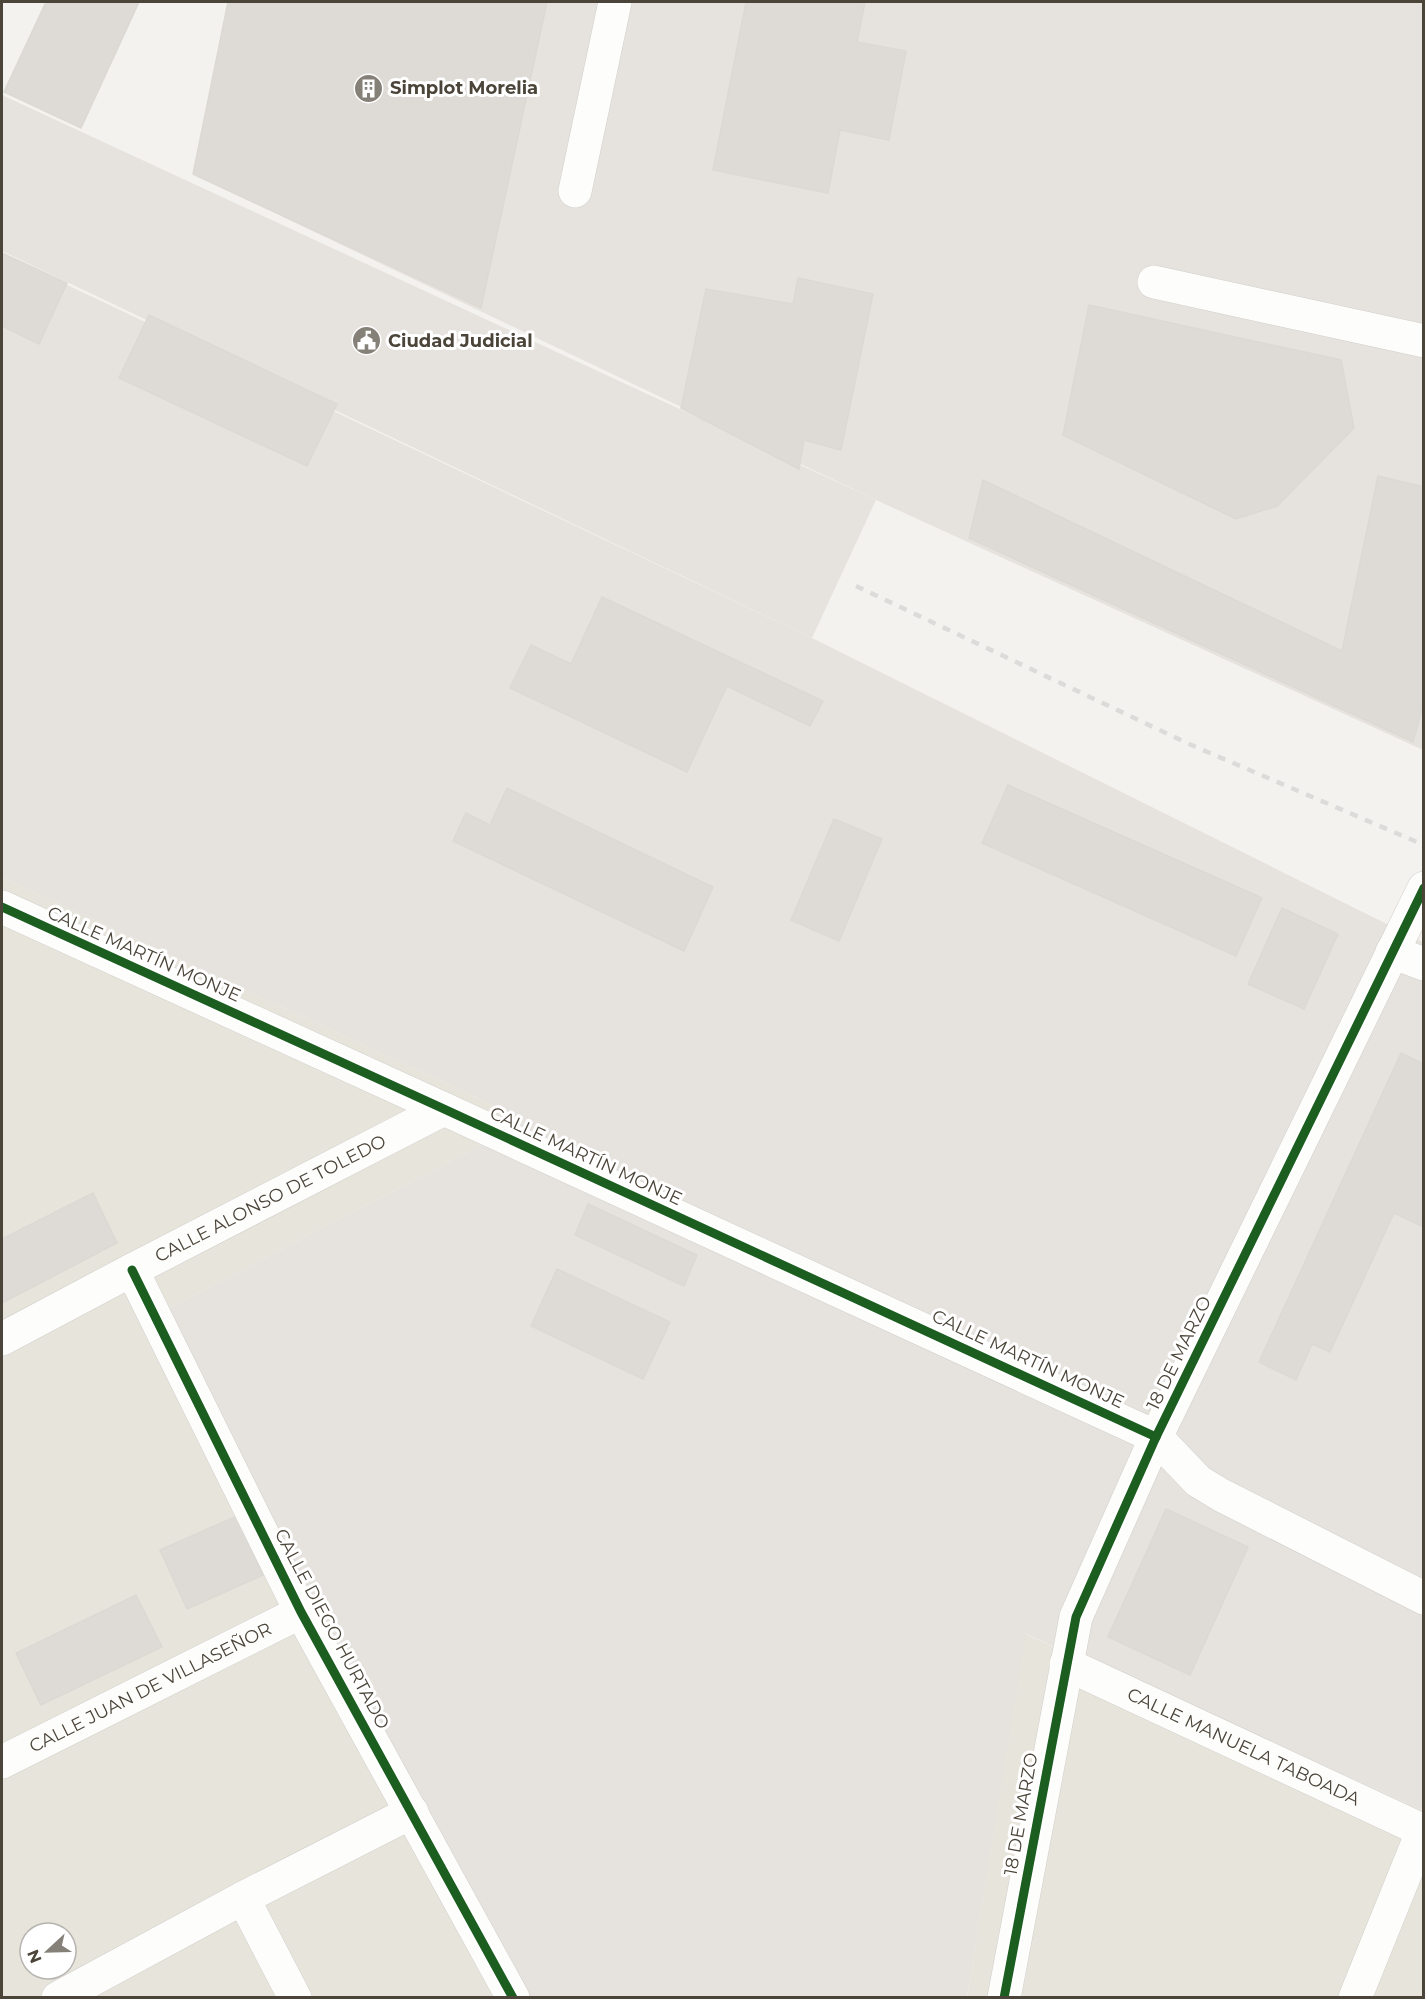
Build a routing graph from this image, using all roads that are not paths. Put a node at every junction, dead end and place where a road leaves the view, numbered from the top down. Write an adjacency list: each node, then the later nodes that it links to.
1 (615, 2): 2 (street)
2 (574, 191)
3 (1154, 282): 4 (street)
4 (1424, 340)
5 (1424, 888): 7 (street, 18 DE MARZO)
6 (2, 908): 9 (street, CALLE MARTÍN MONJE)
7 (1392, 952): 8 (street); 12 (street, 18 DE MARZO)
8 (1424, 964)
9 (444, 1109): 10 (street, CALLE ALONSO DE TOLEDO); 12 (street, CALLE MARTÍN MONJE)
10 (132, 1270): 11 (street, CALLE ALONSO DE TOLEDO); 14 (street, CALLE DIEGO HURTADO)
11 (2, 1339)
12 (1156, 1437): 13 (street); 15 (street, 18 DE MARZO)
13 (1424, 1598)
14 (301, 1612): 16 (street, CALLE JUAN DE VILLASEÑOR); 17 (street, CALLE DIEGO HURTADO)
15 (1066, 1664): 18 (street, CALLE MANUELA TABOADA); 23 (street, 18 DE MARZO)
16 (2, 1762)
17 (412, 1812): 19 (street); 22 (street, CALLE DIEGO HURTADO)
18 (1423, 1830): 24 (street)
19 (243, 1898): 20 (street); 21 (street)
20 (58, 1998)
21 (296, 1998)
22 (513, 1998)
23 (1004, 1998)
24 (1355, 1998)

